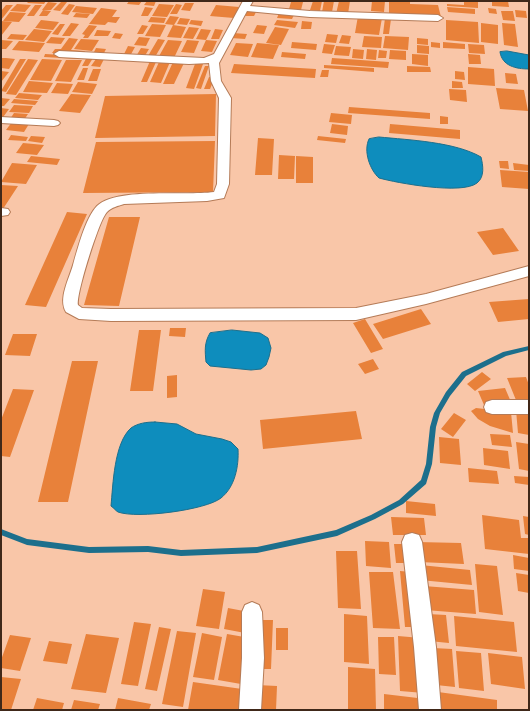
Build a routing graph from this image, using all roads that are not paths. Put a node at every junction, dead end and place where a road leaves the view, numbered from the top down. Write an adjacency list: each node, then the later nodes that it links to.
1 (247, 4): 2 (street); 4 (street)
2 (438, 18)
3 (59, 54): 4 (street)
4 (218, 56): 7 (street)
5 (1, 120): 6 (street)
6 (54, 124)
7 (529, 271)
8 (492, 407): 9 (street)
9 (529, 407)
10 (412, 542): 13 (street)
11 (252, 612): 12 (street)
12 (250, 710)
13 (430, 710)

